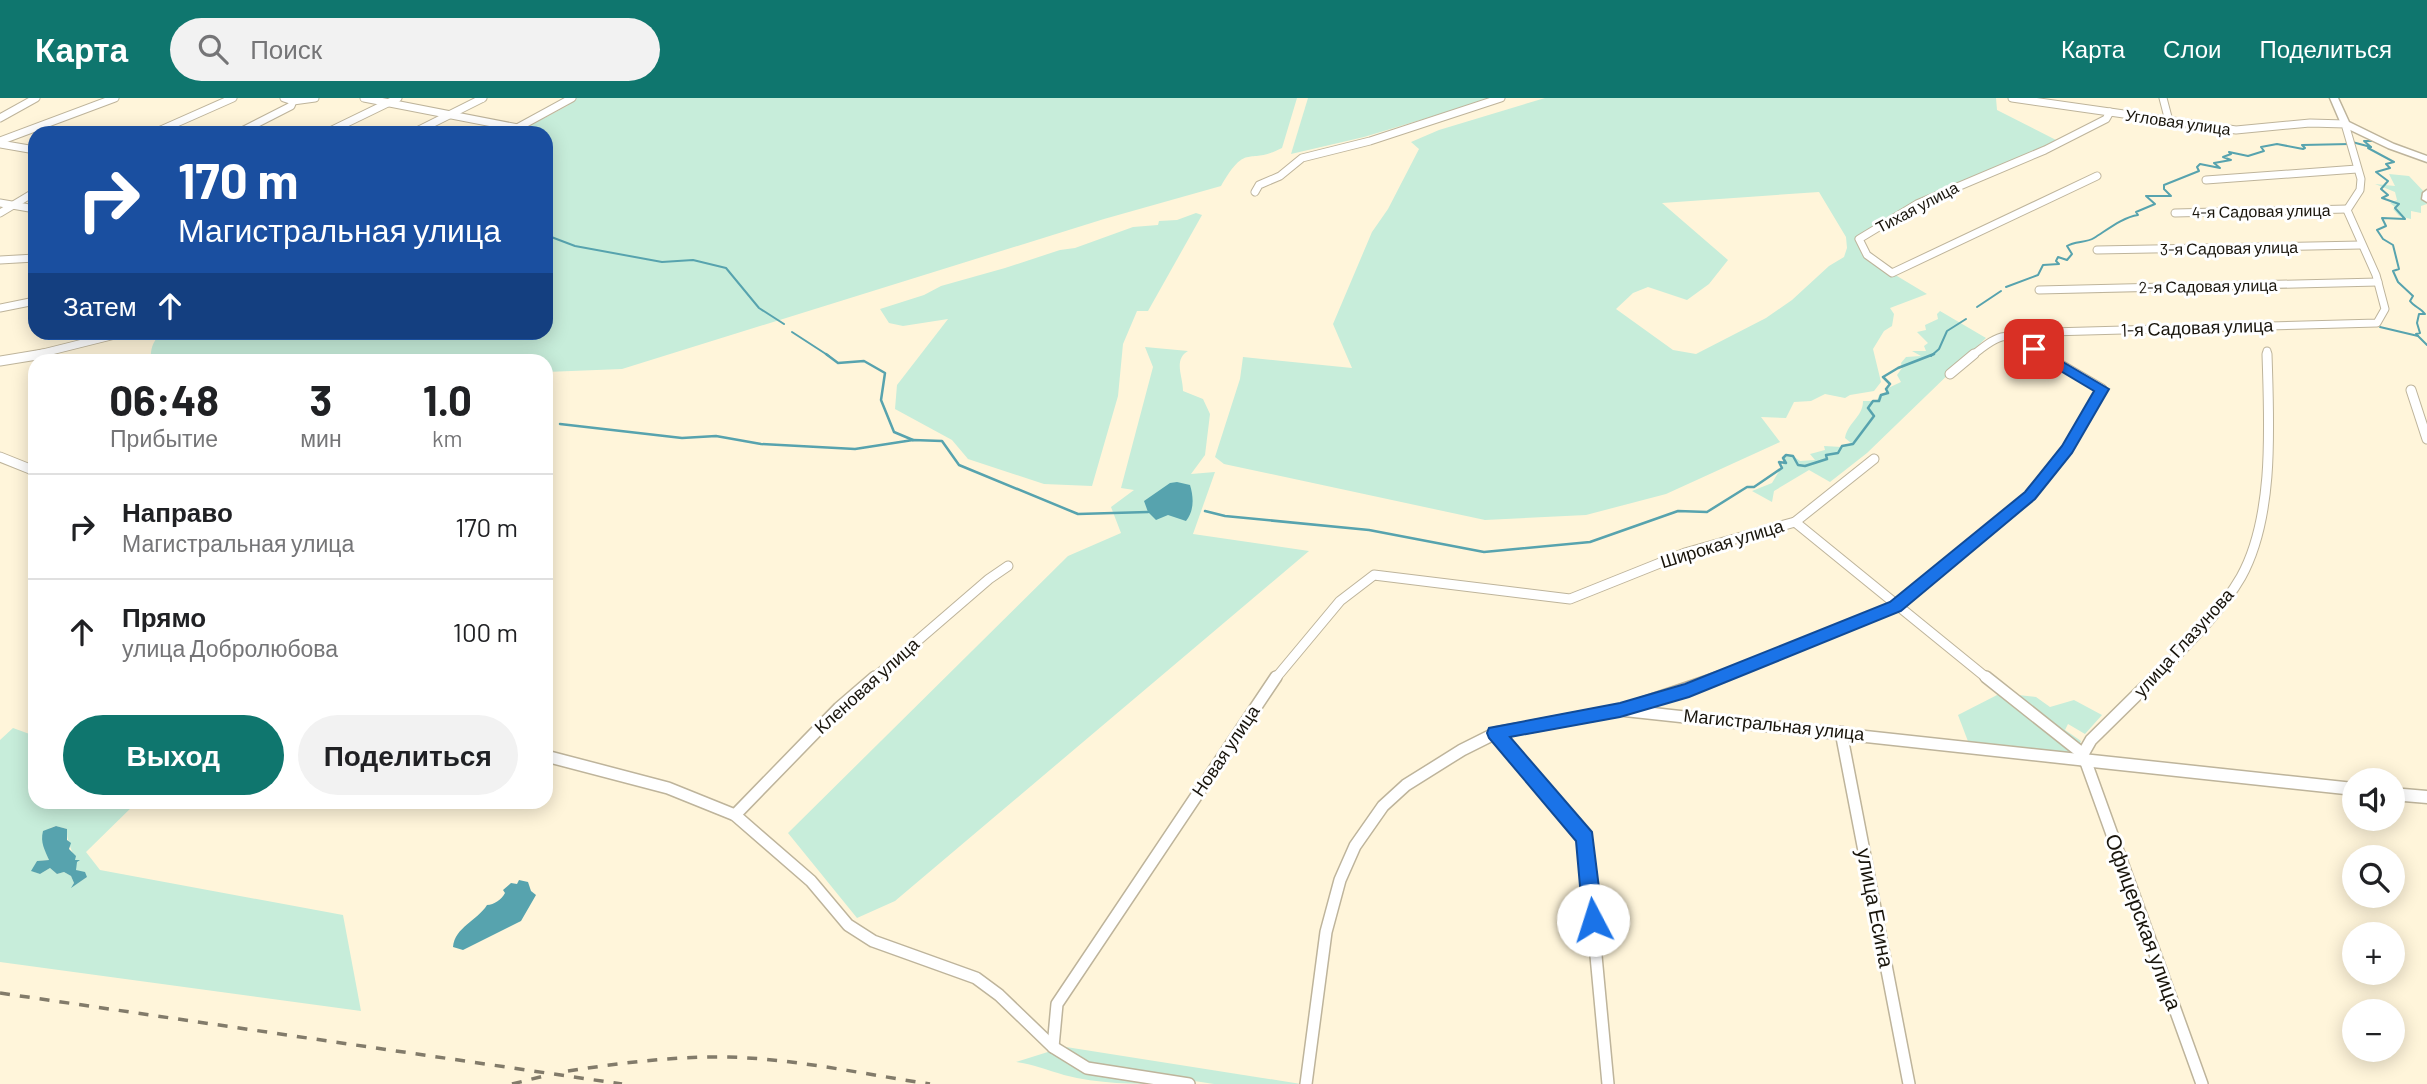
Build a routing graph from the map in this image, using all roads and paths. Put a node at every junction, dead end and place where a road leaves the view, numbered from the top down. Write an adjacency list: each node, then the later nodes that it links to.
1 (36, 98): 18 (street)
2 (115, 98): 21 (street)
3 (233, 98): 22 (street)
4 (284, 98): 15 (street)
5 (315, 98): 15 (street)
6 (364, 98): 14 (street)
7 (398, 98): 14 (street)
8 (483, 98): 17 (street)
9 (572, 98): 27 (street)
10 (1502, 98): 35 (street)
11 (2012, 98): 16 (street, Угловая улица)
12 (2163, 98): 19 (street)
13 (2334, 98): 20 (street)
14 (387, 103): 17 (street); 24 (street)
15 (292, 104): 23 (street)
16 (2110, 112): 19 (street, Угловая улица); 33 (street, Тихая улица)
17 (450, 115): 25 (street); 26 (street)
18 (0, 118)
19 (2169, 121): 20 (street, Угловая улица)
20 (2345, 124): 31 (street); 32 (street)
21 (42, 126)
22 (170, 126)
23 (251, 126)
24 (340, 126)
25 (427, 126)
26 (508, 126)
27 (522, 126)
28 (28, 131): 29 (street)
29 (0, 142): 30 (street)
30 (28, 148)
31 (2427, 159)
32 (2357, 169): 34 (street); 42 (street)
33 (2097, 176)
34 (2206, 180)
35 (1255, 192)
36 (2427, 193): 38 (street)
37 (28, 196): 40 (street)
38 (2427, 199)
39 (0, 203): 40 (street)
40 (12, 206): 41 (street); 43 (street)
41 (28, 208)
42 (2347, 209): 44 (street, 4-я Садовая улица); 45 (street)
43 (0, 213)
44 (2175, 213)
45 (2361, 245): 46 (street, 3-я Садовая улица); 49 (street)
46 (2097, 250)
47 (28, 258): 48 (street)
48 (0, 260)
49 (2378, 282): 50 (street, 2-я Садовая улица); 53 (street, 1-я Садовая улица)
50 (2039, 290)
51 (28, 302): 52 (street)
52 (0, 308)
53 (2017, 332)
54 (98, 340): 56 (street)
55 (2267, 351): 72 (street, улица Глазунова)
56 (45, 354)
57 (28, 357): 58 (street)
58 (0, 361)
59 (1950, 374): 68 (street)
60 (2411, 390): 61 (street)
61 (2427, 439)
62 (0, 457): 64 (street)
63 (1874, 459): 65 (street)
64 (28, 468)
65 (1795, 522): 67 (street, Широкая улица); 68 (street, Широкая улица)
66 (1008, 566): 77 (street, Кленовая улица)
67 (1489, 589): 78 (street, Новая улица)
68 (1896, 607): 69 (street); 72 (street, Широкая улица)
69 (1620, 710): 70 (street, Магистральная улица); 71 (street, Магистральная улица)
70 (1841, 732): 72 (street, Магистральная улица); 82 (street, улица Есина)
71 (1496, 733): 80 (street, Магистральная улица); 81 (street)
72 (2083, 757): 74 (street, Магистральная улица); 83 (street, Офицерская улица)
73 (553, 758): 77 (street)
74 (2342, 788)
75 (2405, 795): 76 (street)
76 (2427, 797)
77 (735, 815): 78 (street)
78 (1053, 1047): 79 (street)
79 (1189, 1084)
80 (1306, 1084)
81 (1608, 1084)
82 (1909, 1084)
83 (2202, 1084)

